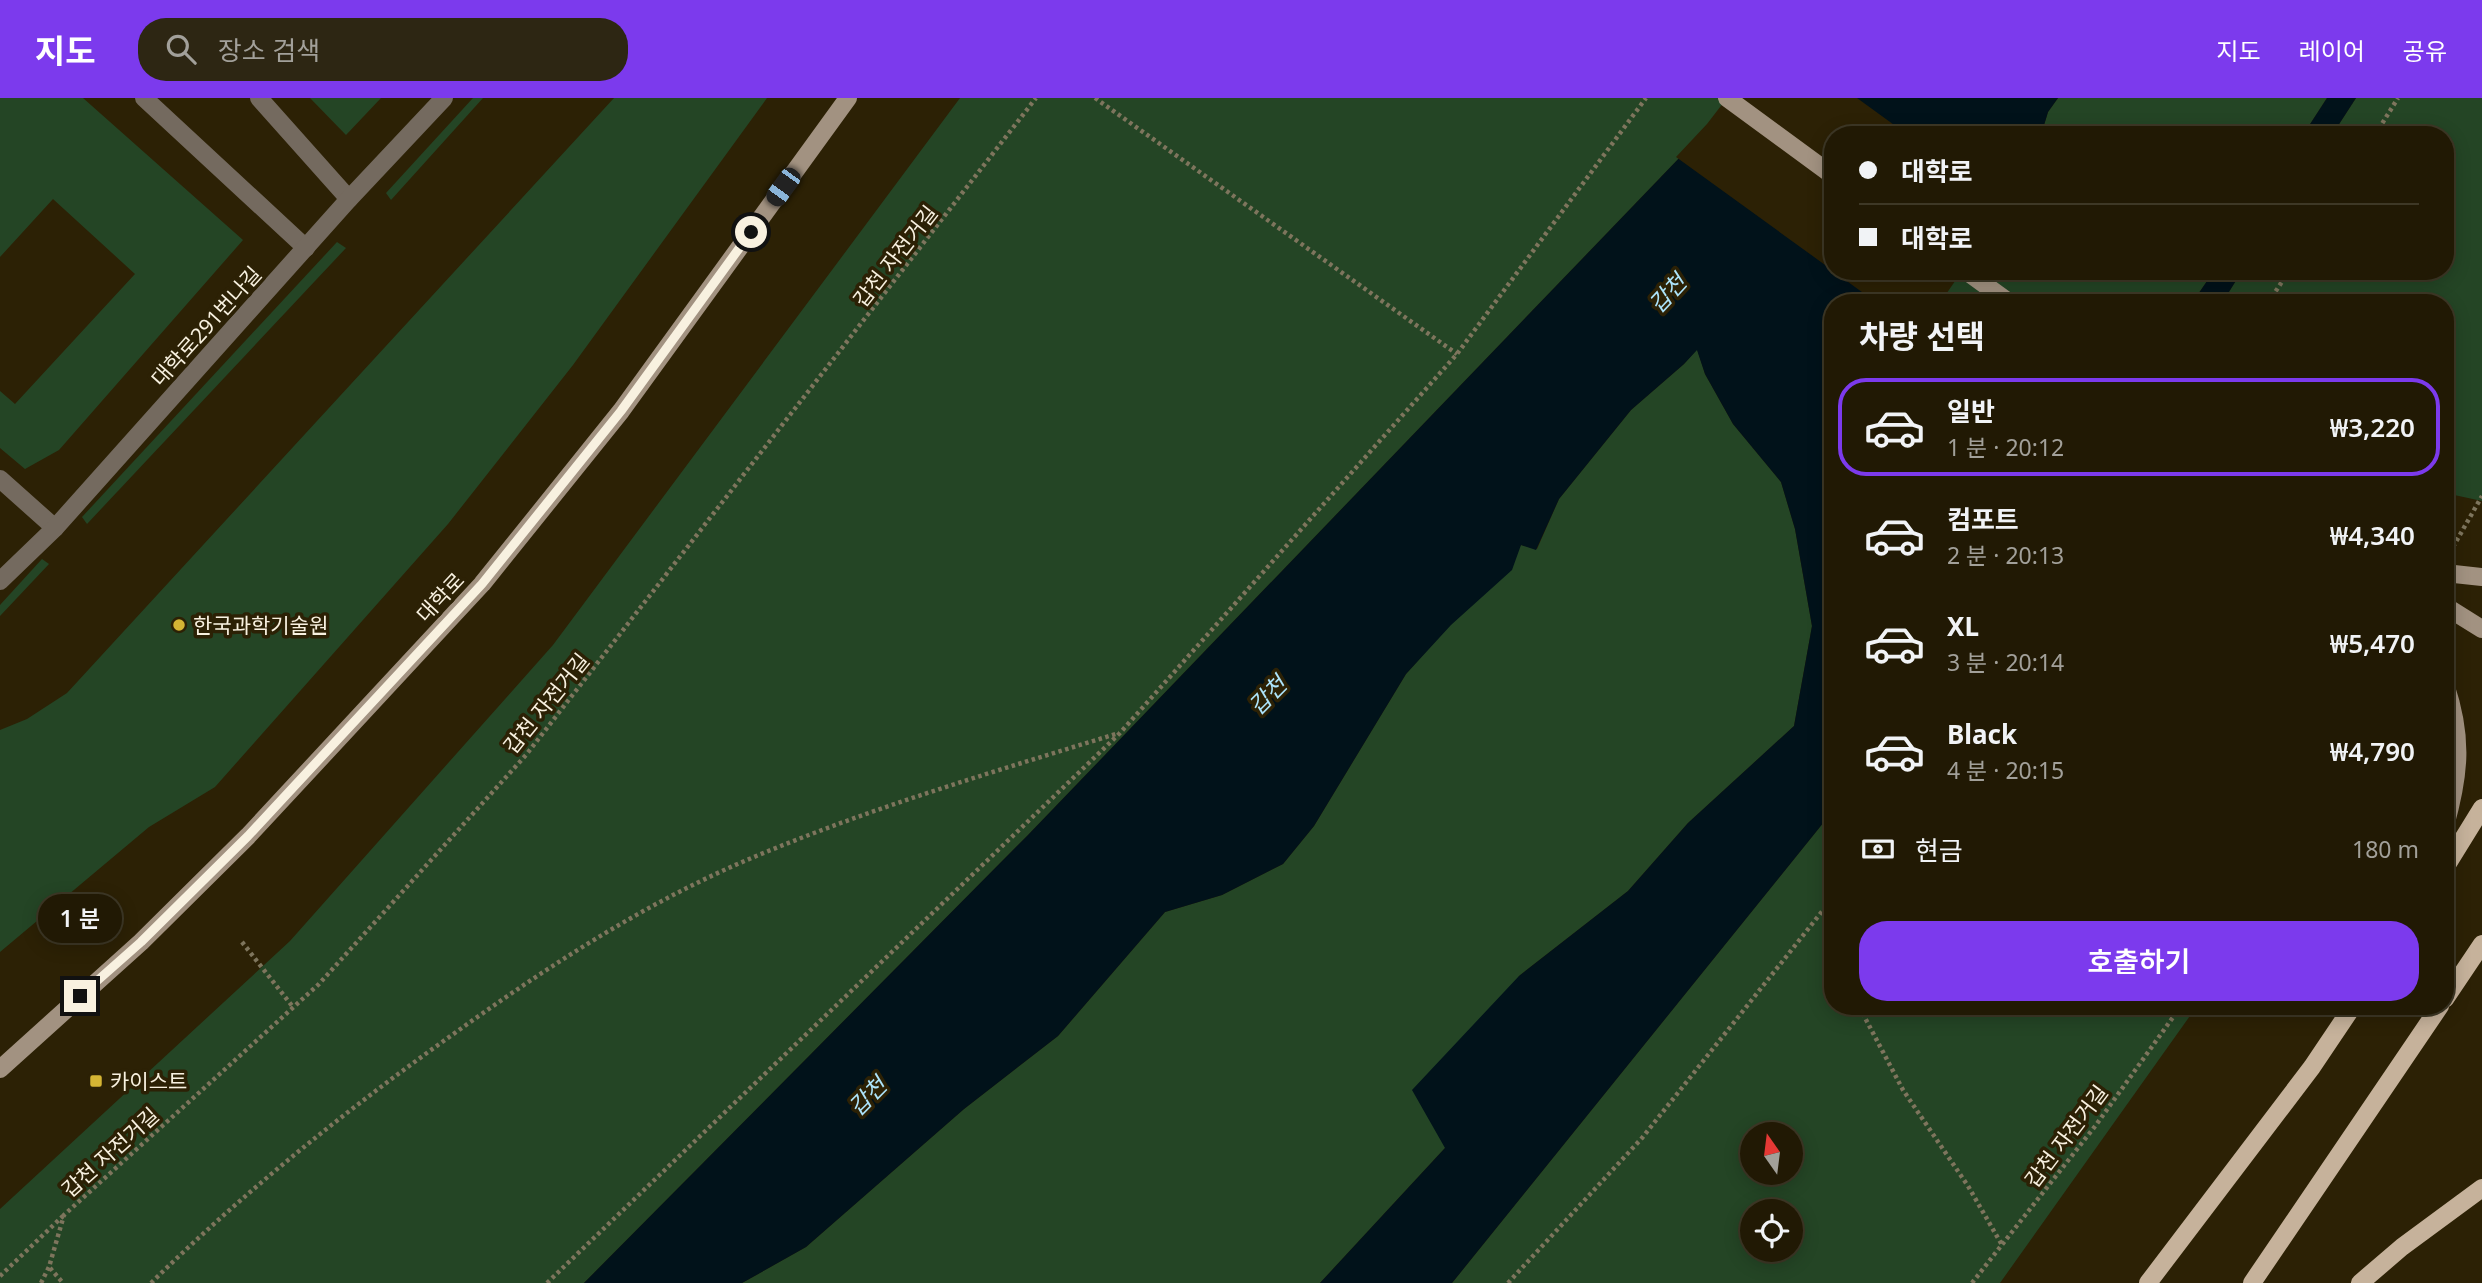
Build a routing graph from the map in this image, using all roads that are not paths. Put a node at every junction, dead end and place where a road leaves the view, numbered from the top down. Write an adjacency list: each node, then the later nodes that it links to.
1 (144, 98): 8 (street)
2 (259, 98): 7 (street)
3 (444, 98): 7 (street, 대학로291번나길)
4 (848, 98): 26 (main road, 대학로)
5 (1727, 98): 6 (main road)
6 (1824, 169)
7 (349, 199): 8 (street, 대학로291번나길)
8 (306, 248): 12 (street, 대학로291번나길)
9 (1978, 280): 10 (main road)
10 (1998, 294)
11 (0, 479): 12 (street)
12 (55, 528): 15 (street, 대학로291번나길)
13 (2454, 574): 14 (main road)
14 (2482, 577)
15 (0, 581)
16 (2454, 612): 17 (main road)
17 (2482, 629)
18 (2454, 711): 19 (main road)
19 (2454, 793)
20 (2482, 808): 21 (main road)
21 (2454, 853)
22 (2482, 944): 23 (main road)
23 (2454, 986)
24 (2347, 1015): 28 (main road)
25 (2434, 1015): 29 (main road)
26 (0, 1069)
27 (2482, 1188): 30 (main road)
28 (2148, 1283)
29 (2252, 1283)
30 (2360, 1283)

